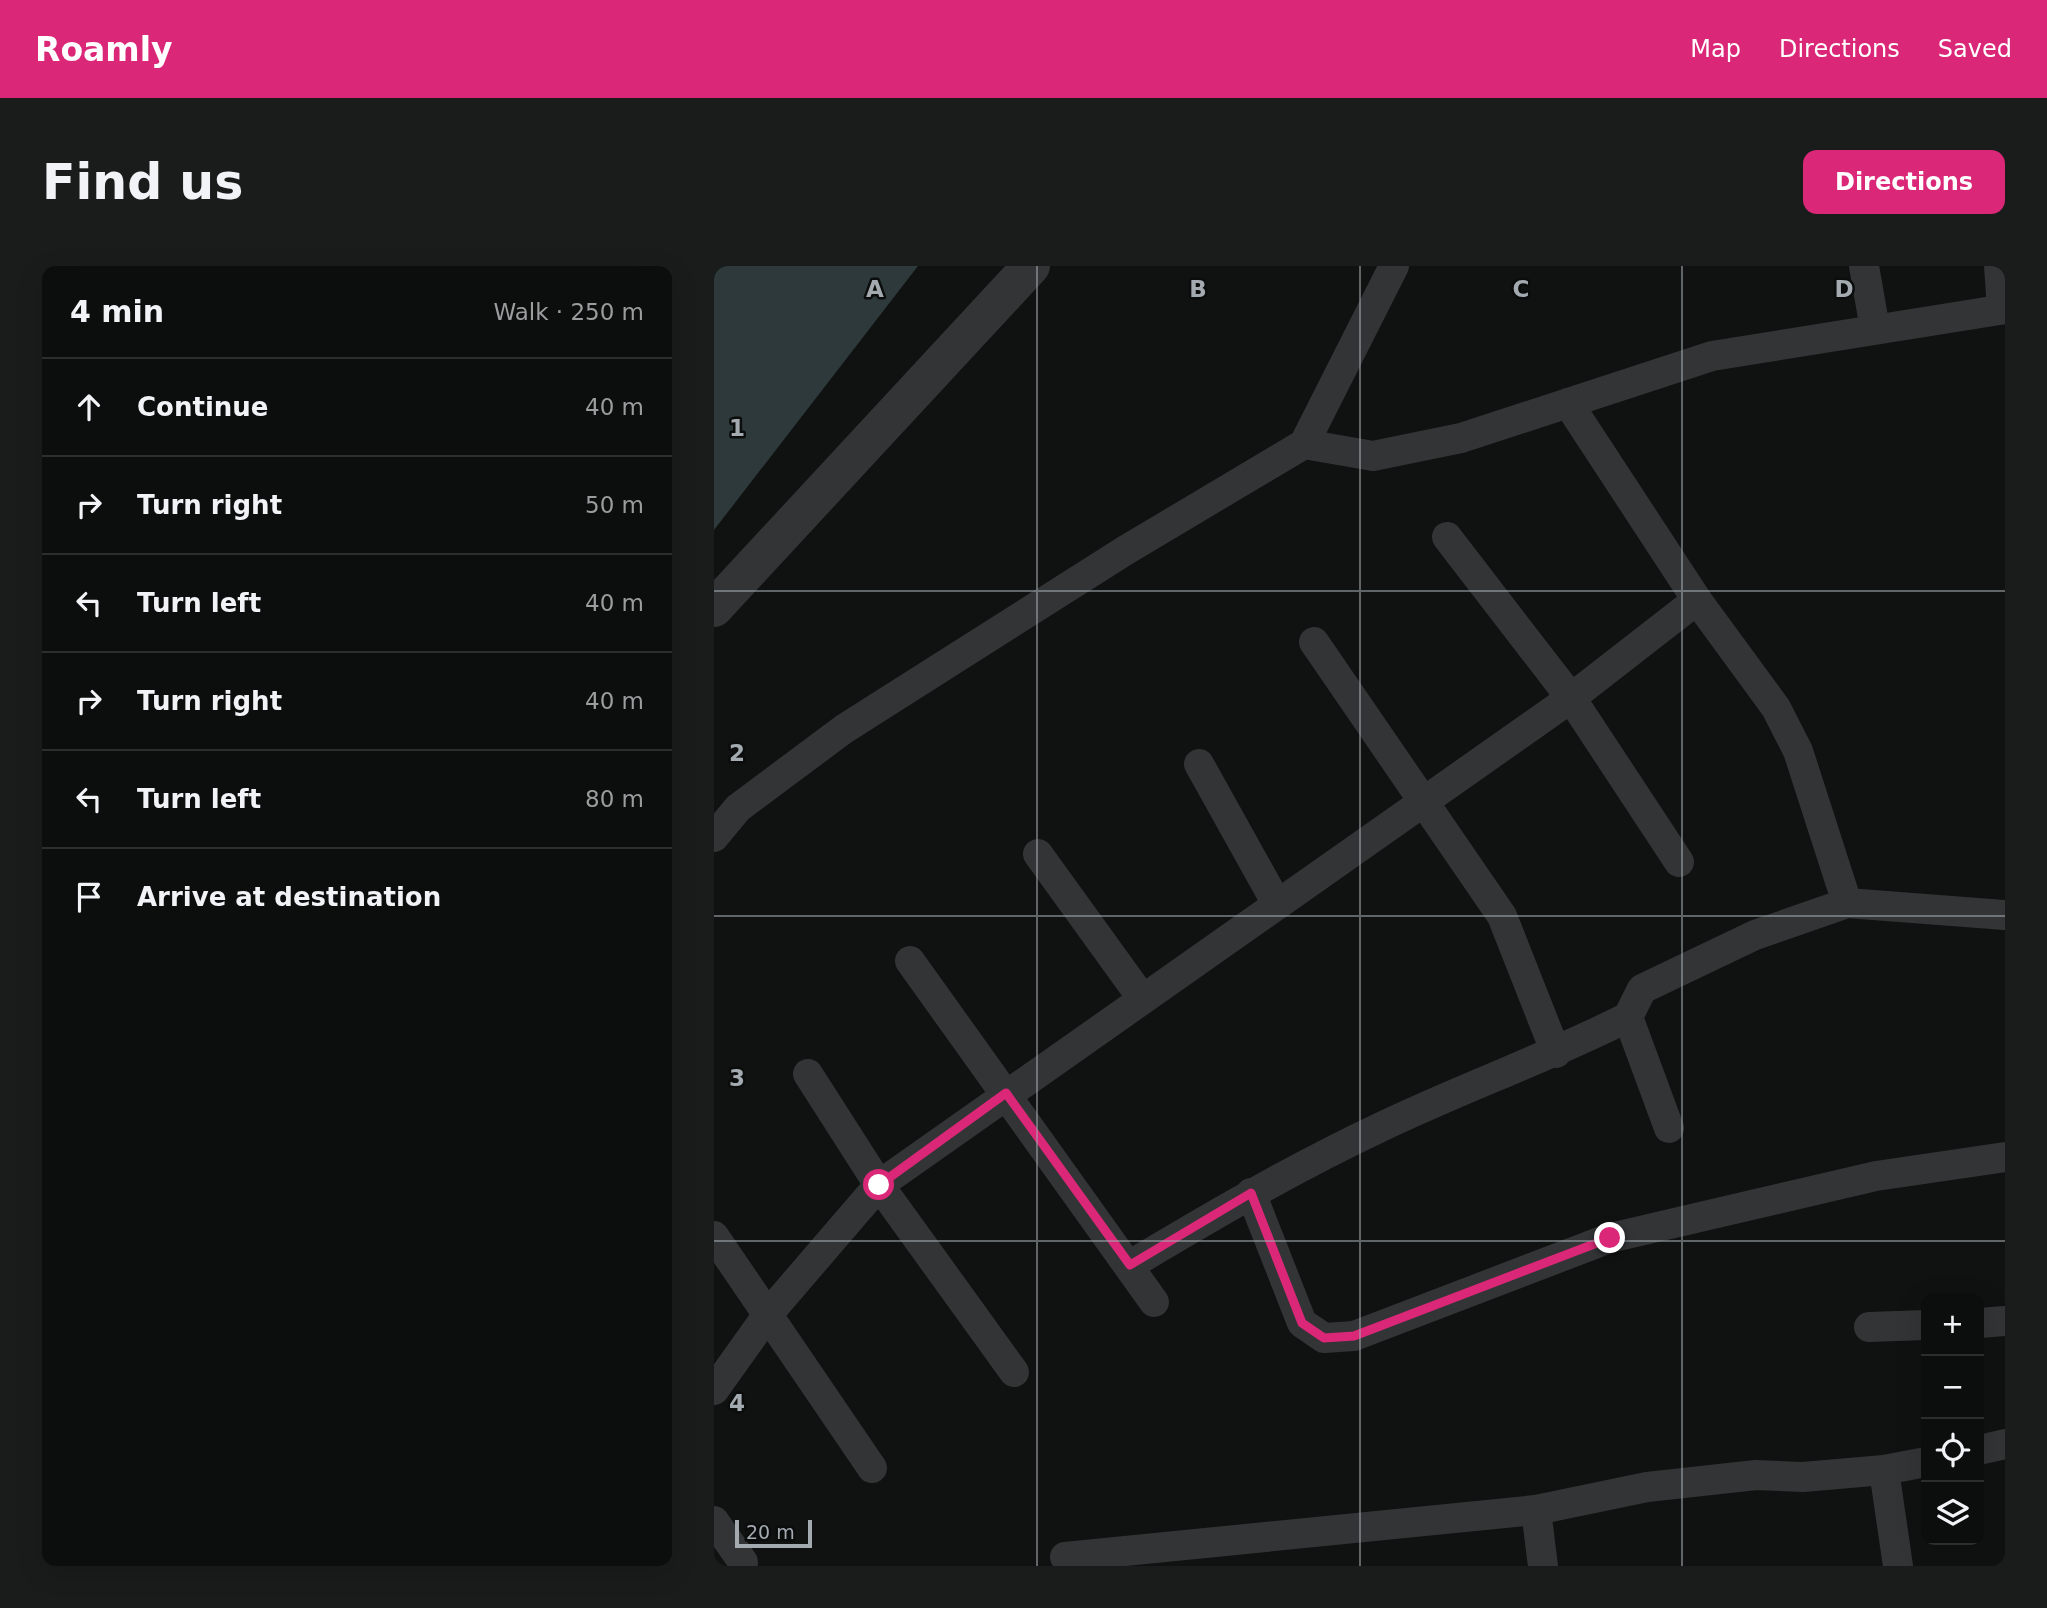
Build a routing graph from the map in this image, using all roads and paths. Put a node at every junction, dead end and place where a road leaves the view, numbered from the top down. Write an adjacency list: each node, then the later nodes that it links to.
1 (1031, 266): 11 (street)
2 (1394, 266): 8 (street)
3 (1864, 266): 6 (street)
4 (1999, 266): 5 (street)
5 (2003, 309): 6 (street)
6 (1875, 329): 7 (street)
7 (1568, 403): 8 (street); 10 (street)
8 (1304, 444): 16 (street)
9 (1447, 537): 13 (street)
10 (1697, 600): 13 (street); 19 (street)
11 (714, 608)
12 (1314, 642): 15 (street)
13 (1571, 698): 15 (street); 18 (street)
14 (1199, 764): 20 (street)
15 (1423, 801): 20 (street); 25 (street)
16 (714, 837)
17 (1038, 854): 23 (street)
18 (1679, 862)
19 (1847, 903): 21 (street); 24 (street)
20 (1277, 904): 23 (street)
21 (2005, 915)
22 (910, 961): 27 (street)
23 (1142, 998): 27 (street)
24 (1628, 1017): 25 (street); 28 (street)
25 (1556, 1053): 31 (street)
26 (808, 1074): 30 (street)
27 (1006, 1093): 30 (street); 33 (street)
28 (1669, 1128)
29 (2005, 1157): 31 (street)
30 (879, 1185): 35 (street); 40 (street)
31 (1251, 1193): 33 (street)
32 (714, 1236): 35 (street)
33 (1130, 1265): 34 (street)
34 (1154, 1302)
35 (769, 1313): 41 (street); 45 (street)
36 (2005, 1321): 37 (street)
37 (1984, 1323)
38 (1921, 1325): 39 (street)
39 (1869, 1327)
40 (1014, 1372)
41 (714, 1390)
42 (2005, 1444): 43 (street)
43 (1984, 1449)
44 (1921, 1463): 46 (street)
45 (873, 1468)
46 (1884, 1470): 47 (street); 52 (street)
47 (1536, 1510): 49 (street); 51 (street)
48 (714, 1521): 50 (street)
49 (1065, 1557)
50 (743, 1562)
51 (1543, 1566)
52 (1898, 1566)

